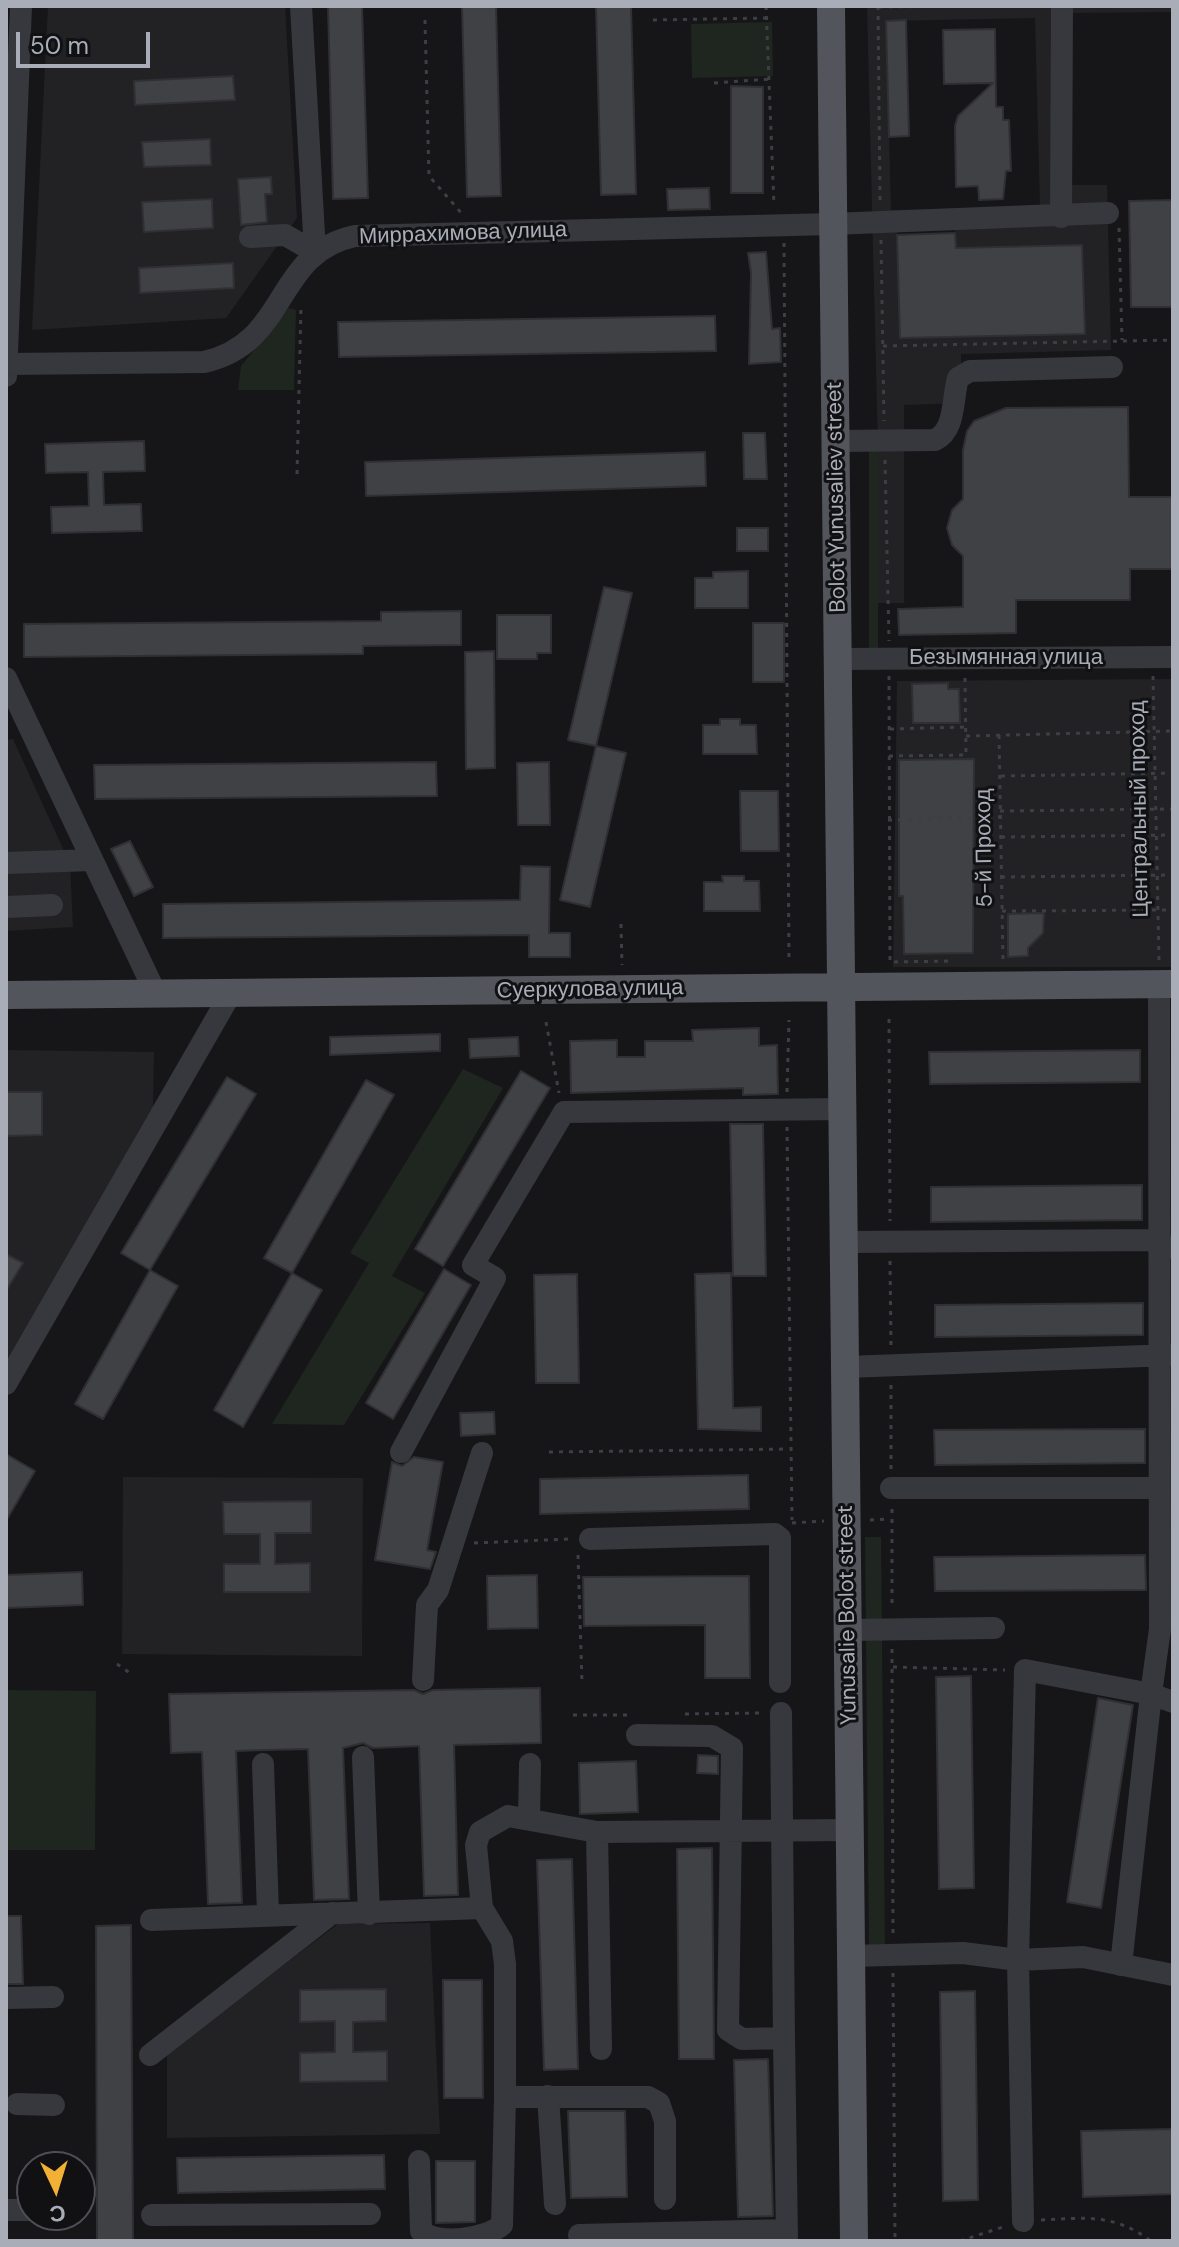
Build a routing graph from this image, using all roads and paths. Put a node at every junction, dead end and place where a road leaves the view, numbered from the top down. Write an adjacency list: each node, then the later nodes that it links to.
1 (21, 6): 25 (street)
2 (301, 6): 20 (street)
3 (766, 6): 8 (path)
4 (831, 6): 17 (main road, Bolot Yunusaliev street)
5 (878, 6): 6 (path); 16 (path)
6 (964, 6)
7 (1062, 6): 15 (street)
8 (766, 18): 10 (path); 11 (path)
9 (425, 20): 14 (path)
10 (653, 20)
11 (770, 79): 12 (path); 18 (path)
12 (714, 83)
13 (1108, 213): 15 (street, Миррахимова улица); 22 (path)
14 (463, 215)
15 (1061, 217): 16 (street, Миррахимова улица)
16 (881, 222): 17 (street, Миррахимова улица); 24 (path)
17 (832, 224): 18 (street, Миррахимова улица); 28 (main road, Bolot Yunusaliev street)
18 (775, 225): 20 (street, Миррахимова улица); 67 (path)
19 (250, 237): 20 (street)
20 (315, 252): 21 (street)
21 (292, 283): 25 (street); 30 (path)
22 (1122, 340): 23 (path); 24 (path)
23 (1173, 340)
24 (883, 346): 29 (path)
25 (6, 364): 27 (street)
26 (1112, 367): 29 (street)
27 (6, 377)
28 (837, 441): 29 (street); 33 (main road, Bolot Yunusaliev street)
29 (885, 441): 34 (path)
30 (297, 474)
31 (1163, 657): 32 (street, Безымянная улица); 38 (path, Центральный проход)
32 (965, 658): 34 (street, Безымянная улица); 36 (path)
33 (839, 659): 34 (street, Безымянная улица); 70 (main road, Bolot Yunusaliev street)
34 (889, 659): 37 (path)
35 (6, 678): 54 (street)
36 (966, 727): 37 (path); 41 (path)
37 (889, 729): 42 (path)
38 (1154, 731): 39 (path); 40 (path); 44 (path, Центральный проход)
39 (1173, 731)
40 (999, 735): 41 (path); 45 (path, 5-й Проход)
41 (966, 736): 42 (path)
42 (889, 756): 50 (path)
43 (1173, 773): 44 (path)
44 (1155, 774): 45 (path); 46 (path, Центральный проход)
45 (1000, 776): 48 (path, 5-й Проход)
46 (1156, 809): 47 (path); 48 (path); 51 (path, Центральный проход)
47 (1173, 809)
48 (1000, 811): 49 (path, 5-й Проход)
49 (1000, 817): 50 (path); 53 (path, 5-й Проход)
50 (888, 820): 66 (path)
51 (1157, 835): 52 (path); 53 (path); 56 (path, Центральный проход)
52 (1173, 835)
53 (1001, 837): 58 (path, 5-й Проход)
54 (92, 860): 55 (street); 72 (street)
55 (6, 863)
56 (1158, 875): 57 (path); 58 (path); 61 (path, Центральный проход)
57 (1173, 875)
58 (1001, 877): 63 (path, 5-й Проход)
59 (52, 905): 60 (street)
60 (6, 907)
61 (1158, 910): 62 (path); 63 (path); 69 (path, Центральный проход)
62 (1173, 910)
63 (1002, 911): 65 (path, 5-й Проход)
64 (621, 924): 68 (path)
65 (1003, 961)
66 (890, 962)
67 (789, 963)
68 (622, 965)
69 (1164, 976): 70 (main road, Суеркулова улица); 78 (street)
70 (843, 989): 71 (main road, Суеркулова улица); 75 (main road, Yunusalie Bolot street)
71 (231, 993): 72 (main road, Суеркулова улица); 81 (street)
72 (156, 994): 73 (main road, Суеркулова улица)
73 (6, 995)
74 (546, 1022): 76 (path)
75 (844, 1109): 76 (street); 77 (main road, Yunusalie Bolot street)
76 (564, 1112): 83 (street)
77 (845, 1242): 78 (street); 80 (main road, Yunusalie Bolot street)
78 (1166, 1246): 79 (street)
79 (1165, 1356): 80 (street); 87 (street)
80 (846, 1367): 95 (main road, Yunusalie Bolot street)
81 (6, 1384)
82 (790, 1449): 84 (path)
83 (401, 1452)
84 (549, 1452)
85 (482, 1453): 93 (street)
86 (891, 1488): 87 (street)
87 (1159, 1488): 103 (street)
88 (892, 1519): 89 (path)
89 (866, 1520)
90 (828, 1521): 91 (path)
91 (792, 1523)
92 (584, 1539): 93 (path); 101 (street); 102 (path)
93 (453, 1543): 100 (street)
94 (994, 1628): 95 (street)
95 (849, 1630): 115 (main road, Yunusalie Bolot street)
96 (117, 1664): 99 (path)
97 (892, 1667): 98 (path)
98 (1025, 1670): 103 (street); 123 (street)
99 (130, 1673)
100 (423, 1680)
101 (780, 1682)
102 (582, 1683)
103 (1151, 1694): 104 (street); 124 (street)
104 (1173, 1702)
105 (781, 1713): 106 (path); 114 (street)
106 (671, 1714)
107 (573, 1715): 108 (path)
108 (639, 1725): 113 (street)
109 (363, 1757): 120 (street)
110 (263, 1764): 119 (street)
111 (530, 1764): 112 (street)
112 (529, 1819): 116 (street); 117 (street)
113 (731, 1830): 114 (street); 116 (street); 128 (street)
114 (784, 1830): 115 (street); 128 (street)
115 (850, 1830): 122 (main road, Yunusalie Bolot street)
116 (597, 1832): 129 (street)
117 (482, 1908): 120 (street); 132 (street)
118 (332, 1913): 119 (street); 120 (street); 130 (street)
119 (268, 1914): 121 (street)
120 (369, 1914)
121 (151, 1920)
122 (851, 1956): 123 (street); 143 (main road, Yunusalie Bolot street)
123 (1018, 1960): 124 (street); 140 (street)
124 (1121, 1965): 125 (street)
125 (1173, 1975)
126 (53, 1997): 127 (street)
127 (6, 1998)
128 (784, 2038): 142 (street)
129 (601, 2049)
130 (150, 2055)
131 (548, 2096): 132 (street); 136 (street); 137 (street)
132 (505, 2097): 135 (street)
133 (17, 2104): 134 (street)
134 (54, 2105)
135 (419, 2161)
136 (665, 2199)
137 (555, 2204)
138 (370, 2214): 139 (street)
139 (152, 2215)
140 (1023, 2221): 144 (path); 145 (path)
141 (579, 2235): 142 (street)
142 (787, 2236)
143 (854, 2241)
144 (960, 2241)
145 (1151, 2241)

